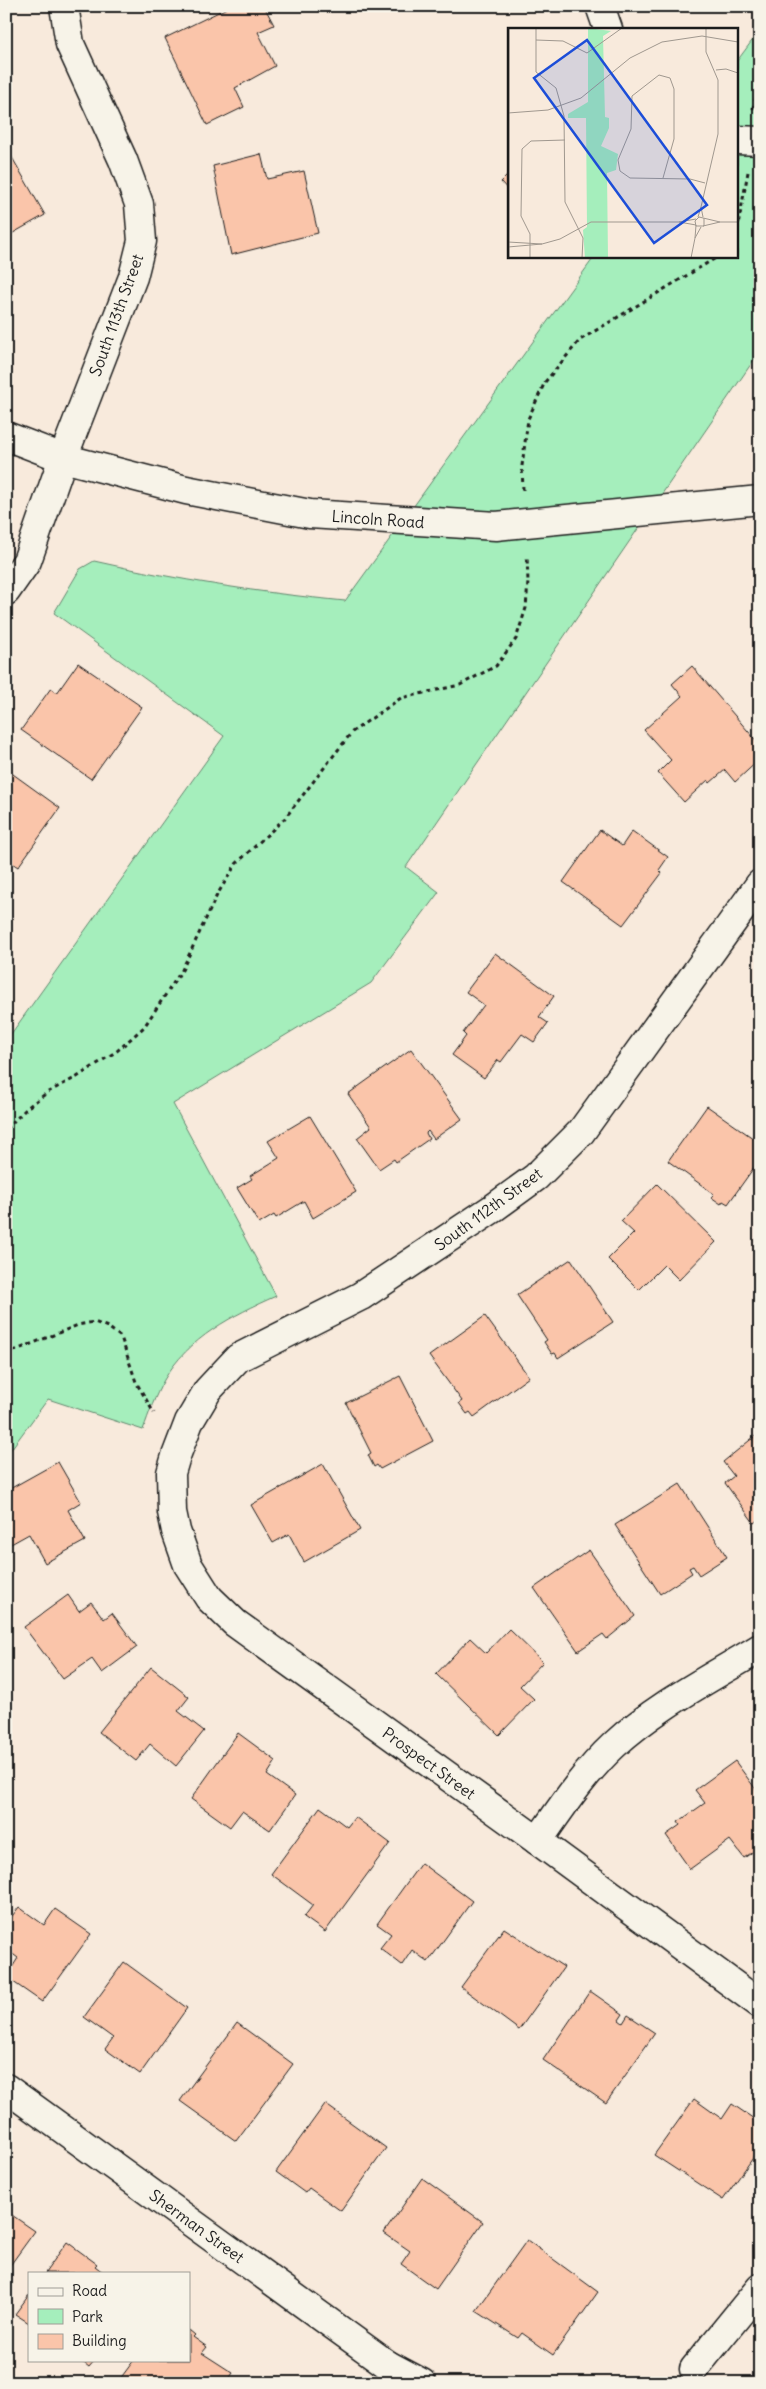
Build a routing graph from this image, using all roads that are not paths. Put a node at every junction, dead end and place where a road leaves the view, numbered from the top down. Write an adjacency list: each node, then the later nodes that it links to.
1 (64, 6): 7 (street, South 113th Street)
2 (600, 6): 3 (street)
3 (608, 28)
4 (738, 140): 5 (street)
5 (760, 141)
6 (6, 436): 7 (street, Lincoln Road)
7 (63, 458): 8 (street, Lincoln Road); 9 (street, South 113th Street)
8 (760, 500)
9 (6, 591)
10 (760, 884): 11 (street, South 112th Street)
11 (171, 1473): 13 (street, Prospect Street)
12 (760, 1648): 13 (street)
13 (538, 1840): 14 (street, Prospect Street)
14 (760, 2004)
15 (6, 2088): 17 (street, Sherman Street)
16 (760, 2288): 18 (street)
17 (388, 2365): 19 (street, Sherman Street); 20 (street, Sherman Street)
18 (687, 2378)
19 (407, 2383)
20 (422, 2383)

